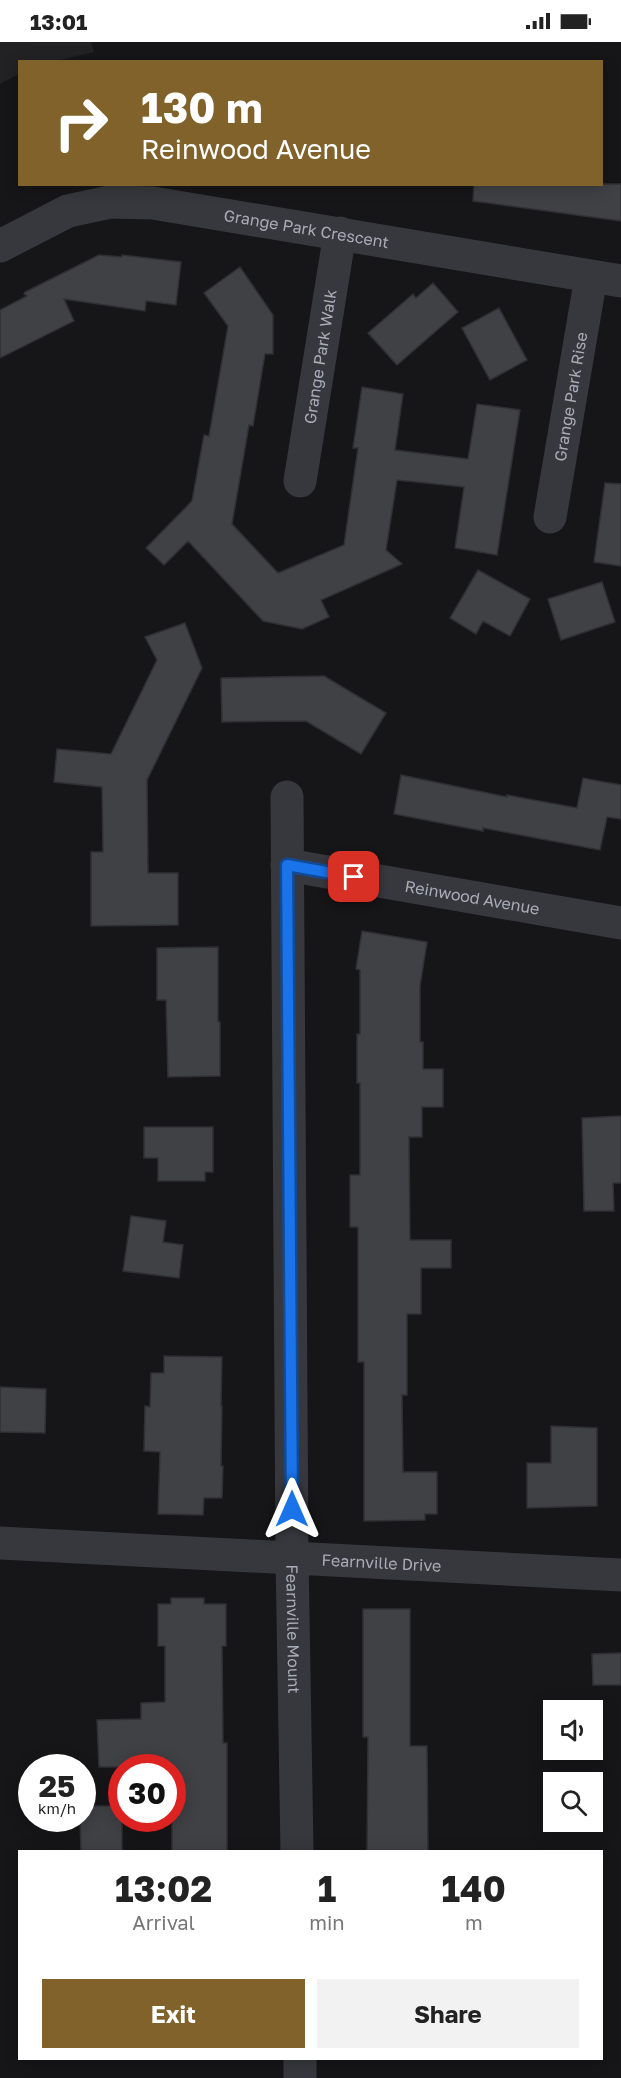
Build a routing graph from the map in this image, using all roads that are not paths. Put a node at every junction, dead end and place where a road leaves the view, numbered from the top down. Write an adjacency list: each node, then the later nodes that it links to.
1 (340, 233): 2 (street, Grange Park Crescent); 3 (street, Grange Park Crescent); 4 (street, Grange Park Walk)
2 (0, 246)
3 (606, 279): 5 (street, Grange Park Rise)
4 (300, 481)
5 (550, 518)
6 (287, 797): 7 (street, Fearnville Mount)
7 (287, 865): 8 (street, Reinwood Avenue); 10 (street, Fearnville Mount)
8 (621, 923)
9 (0, 1543): 10 (street, Fearnville Drive)
10 (292, 1557): 11 (street, Fearnville Drive); 12 (street, Fearnville Mount)
11 (621, 1575)
12 (297, 1850)
13 (300, 2060): 14 (street)
14 (300, 2078)

